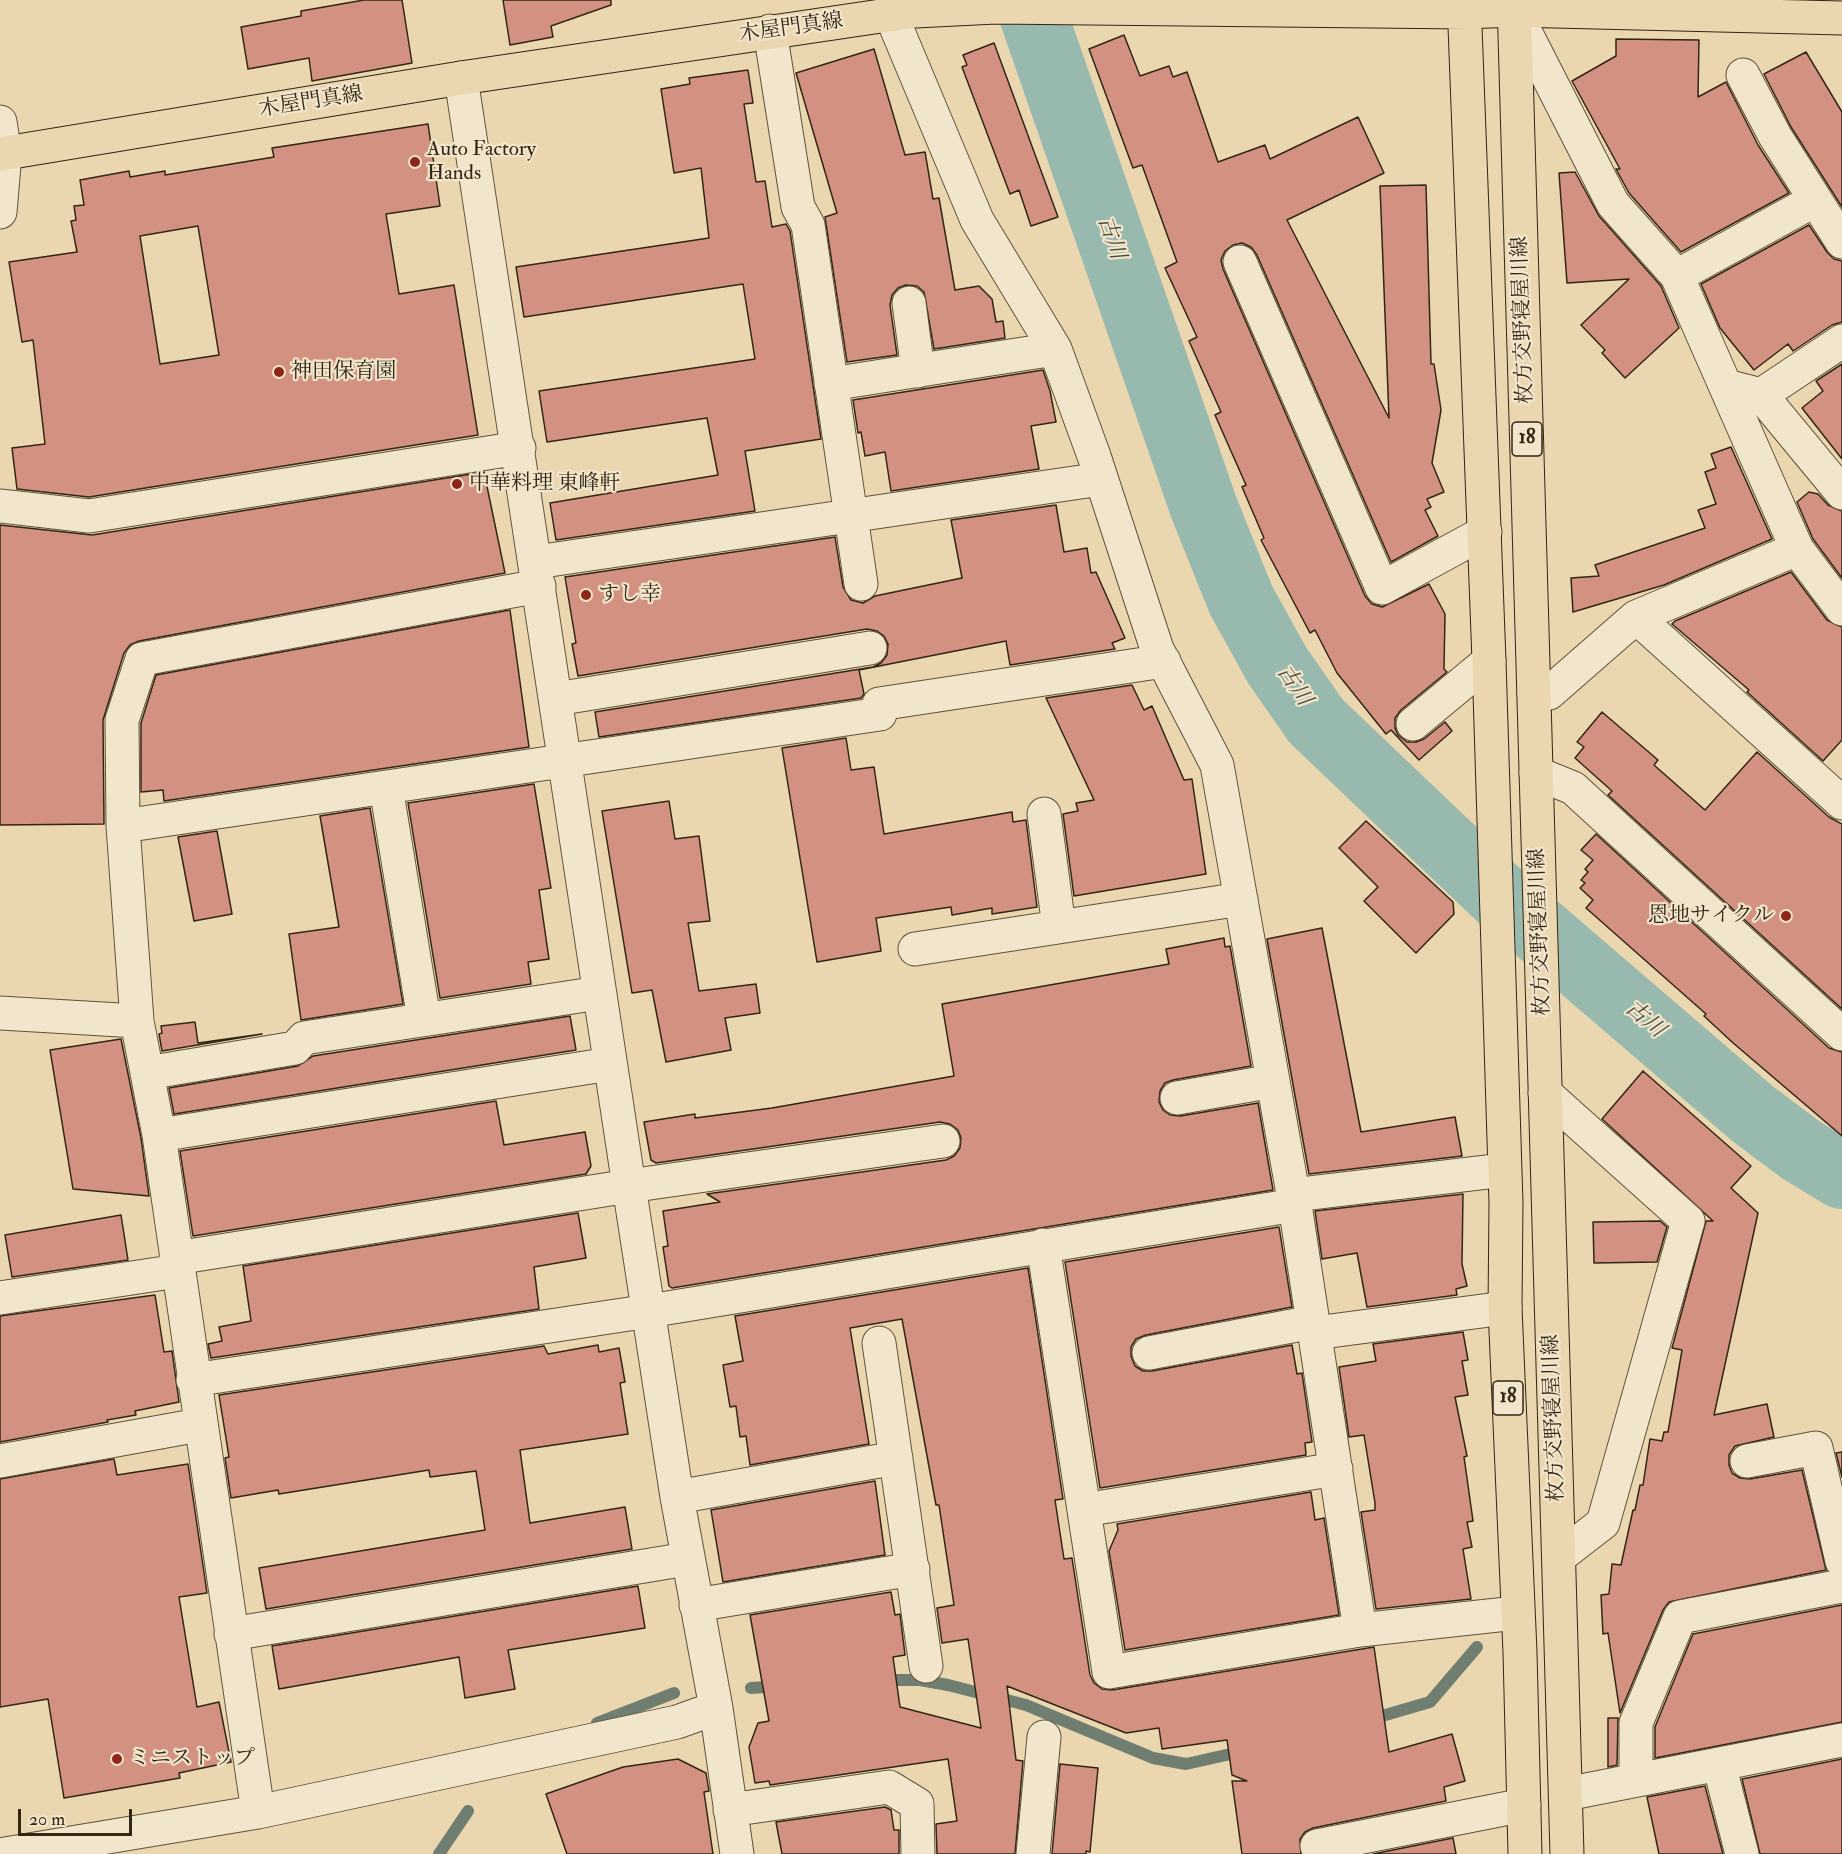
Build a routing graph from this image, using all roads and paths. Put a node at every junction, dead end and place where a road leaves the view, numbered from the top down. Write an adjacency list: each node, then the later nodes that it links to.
1 (1514, 5): 2 (main road, 木屋門真線); 4 (main road, 木屋門真線); 14 (street); 36 (main road, 枚方交野寝屋川線 / 18)
2 (1464, 6): 3 (main road, 木屋門真線); 27 (main road, 枚方交野寝屋川線 / 18)
3 (906, 8): 6 (main road, 木屋門真線); 17 (street)
4 (1725, 8): 5 (main road, 木屋門真線)
5 (1842, 18)
6 (770, 31): 8 (main road, 木屋門真線); 19 (street)
7 (1743, 75): 10 (street)
8 (461, 78): 9 (main road, 木屋門真線); 22 (street)
9 (2, 143): 11 (street)
10 (1815, 200): 12 (street); 14 (street)
11 (0, 212)
12 (1842, 242)
13 (1240, 262): 27 (street)
14 (1677, 276): 20 (street)
15 (909, 303): 18 (street)
16 (1842, 341): 21 (street)
17 (1055, 350): 18 (street); 23 (street)
18 (918, 371): 19 (street)
19 (831, 384): 26 (street)
20 (1726, 386): 21 (street); 28 (street)
21 (1761, 395): 24 (street)
22 (519, 448): 25 (street); 29 (street)
23 (1101, 479): 26 (street); 34 (street)
24 (1842, 493)
25 (0, 506)
26 (851, 516): 29 (street); 30 (street)
27 (1485, 532): 35 (main road, 枚方交野寝屋川線 / 18)
28 (1797, 549): 31 (street); 32 (street)
29 (537, 574): 37 (street); 44 (street)
30 (861, 584)
31 (1842, 609)
32 (1636, 617): 36 (street); 42 (street)
33 (870, 648): 37 (street)
34 (1164, 661): 39 (street); 45 (street)
35 (1489, 661): 38 (street); 60 (main road, 枚方交野寝屋川線 / 18)
36 (1534, 693): 40 (main road, 枚方交野寝屋川線 / 18)
37 (556, 699): 39 (street)
38 (1413, 724)
39 (565, 760): 41 (street); 48 (street)
40 (1536, 773): 52 (street); 56 (main road, 枚方交野寝屋川線 / 18)
41 (386, 787): 44 (street); 50 (street)
42 (1842, 803)
43 (1044, 814): 46 (street)
44 (123, 826): 51 (street)
45 (1241, 899): 46 (street); 55 (street)
46 (1059, 927): 47 (street)
47 (915, 949)
48 (599, 993): 50 (street); 53 (street)
49 (0, 1013): 51 (street)
50 (424, 1019): 54 (street)
51 (137, 1021): 54 (street)
52 (1842, 1034)
53 (610, 1064): 58 (street); 61 (street)
54 (147, 1073): 58 (street)
55 (1273, 1082): 57 (street); 62 (street)
56 (1545, 1093): 79 (main road, 枚方交野寝屋川線 / 18); 79 (street)
57 (1177, 1098)
58 (159, 1135): 64 (street)
59 (943, 1141): 61 (street)
60 (1504, 1170): 62 (street); 66 (main road, 枚方交野寝屋川線 / 18)
61 (628, 1185): 64 (street); 67 (street)
62 (1294, 1200): 63 (street); 68 (street)
63 (1043, 1245): 67 (street); 78 (street)
64 (177, 1264): 65 (street); 71 (street)
65 (0, 1298)
66 (1505, 1308): 68 (street); 85 (main road, 枚方交野寝屋川線 / 18)
67 (649, 1311): 71 (street); 77 (street)
68 (1314, 1327): 70 (street); 76 (street)
69 (879, 1343): 73 (street)
70 (1149, 1353)
71 (194, 1380): 72 (street)
72 (199, 1425): 74 (street); 87 (street)
73 (896, 1458): 77 (street); 82 (street)
74 (0, 1461)
75 (1747, 1461): 81 (street)
76 (1336, 1469): 78 (street); 86 (street)
77 (677, 1497): 80 (street)
78 (1084, 1510): 86 (street)
79 (1559, 1557): 94 (main road, 枚方交野寝屋川線 / 18)
80 (687, 1559): 84 (street); 87 (street)
81 (1842, 1561)
82 (912, 1569): 84 (street); 88 (street)
83 (1842, 1586): 93 (street)
84 (696, 1605): 89 (street)
85 (1516, 1613): 86 (street); 95 (main road, 枚方交野寝屋川線 / 18)
86 (1360, 1630)
87 (231, 1634): 97 (street)
88 (926, 1666)
89 (716, 1708): 96 (street); 97 (street)
90 (1044, 1737): 103 (street)
91 (1842, 1740): 92 (street)
92 (1719, 1764): 93 (street); 106 (street)
93 (1636, 1780): 94 (street)
94 (1566, 1794): 105 (main road, 枚方交野寝屋川線 / 18)
95 (1524, 1804): 98 (street); 104 (main road, 枚方交野寝屋川線 / 18)
96 (730, 1810): 101 (street); 102 (street)
97 (258, 1812): 100 (street)
98 (1378, 1844): 99 (street)
99 (1317, 1846)
100 (5, 1854)
101 (737, 1854)
102 (918, 1854)
103 (1033, 1854)
104 (1525, 1854)
105 (1567, 1854)
106 (1742, 1854)

